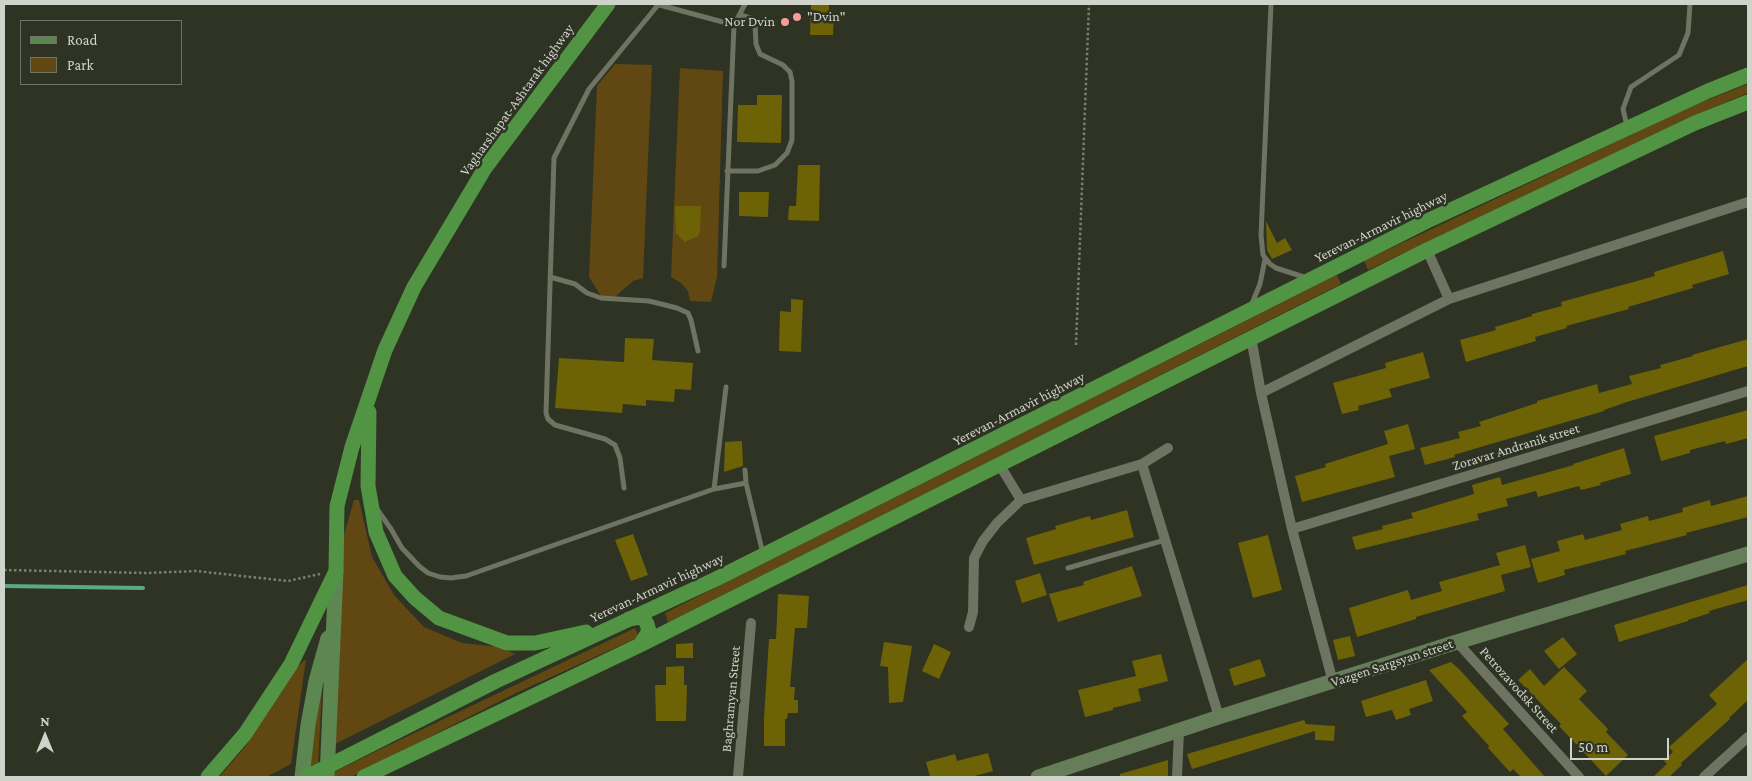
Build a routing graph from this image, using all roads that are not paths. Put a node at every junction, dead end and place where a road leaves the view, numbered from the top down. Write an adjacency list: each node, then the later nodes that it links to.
1 (608, 4): 27 (highway, Vagharshapat-Ashtarak highway)
2 (657, 4): 7 (lane); 17 (lane)
3 (745, 4): 6 (lane)
4 (1271, 4): 14 (lane)
5 (1690, 4): 10 (lane)
6 (740, 15): 7 (lane); 11 (lane)
7 (734, 25): 11 (lane)
8 (1748, 75): 10 (highway, Yerevan-Armavir highway)
9 (1748, 102): 13 (highway)
10 (1628, 128): 15 (highway, Yerevan-Armavir highway)
11 (727, 171): 16 (lane)
12 (1748, 202): 20 (street)
13 (1427, 250): 19 (highway); 20 (street)
14 (1265, 259): 18 (lane); 21 (lane)
15 (1347, 261): 18 (highway, Yerevan-Armavir highway); 19 (highway)
16 (724, 266)
17 (550, 277): 23 (lane); 34 (lane)
18 (1312, 279): 21 (highway, Yerevan-Armavir highway)
19 (1358, 284): 22 (highway)
20 (1449, 299): 26 (street)
21 (1249, 310): 39 (highway, Yerevan-Armavir highway)
22 (1251, 337): 26 (street); 29 (highway)
23 (698, 351)
24 (726, 387): 35 (lane)
25 (1748, 391): 37 (street, Zoravar Andranik street)
26 (1261, 393): 37 (street)
27 (369, 396): 33 (highway); 42 (highway, Vagharshapat-Ashtarak highway)
28 (1168, 448): 30 (street)
29 (999, 464): 36 (street); 48 (highway)
30 (1142, 464): 36 (street); 38 (street)
31 (745, 470): 32 (lane)
32 (746, 482): 35 (lane); 39 (lane)
33 (368, 486): 35 (lane); 44 (highway)
34 (624, 488)
35 (714, 489)
36 (1021, 500): 46 (street)
37 (1292, 529): 49 (street)
38 (1165, 540): 41 (lane); 50 (street)
39 (763, 554): 44 (highway, Yerevan-Armavir highway)
40 (1748, 554): 47 (street, Vazgen Sargsyan street)
41 (1068, 568)
42 (336, 571): 43 (main road, Vagharshapat-Ashtarak highway); 54 (highway)
43 (335, 612): 55 (main road, Vagharshapat-Ashtarak highway); 57 (main road, Vagharshapat-Ashtarak highway)
44 (634, 617): 48 (highway); 56 (highway, Yerevan-Armavir highway)
45 (752, 623): 58 (street, Baghramyan Street)
46 (969, 627)
47 (1457, 642): 49 (street, Vazgen Sargsyan street); 61 (street, Petrozavodsk Street)
48 (640, 645): 53 (highway)
49 (1333, 682): 50 (street, Vazgen Sargsyan street)
50 (1219, 717): 51 (street, Vazgen Sargsyan street)
51 (1179, 731): 59 (street, Vazgen Sargsyan street); 60 (street)
52 (1748, 737): 62 (street)
53 (367, 776)
54 (208, 777)
55 (302, 777)
56 (307, 777)
57 (326, 777)
58 (738, 777)
59 (1038, 777)
60 (1177, 777)
61 (1580, 777)
62 (1704, 777)

